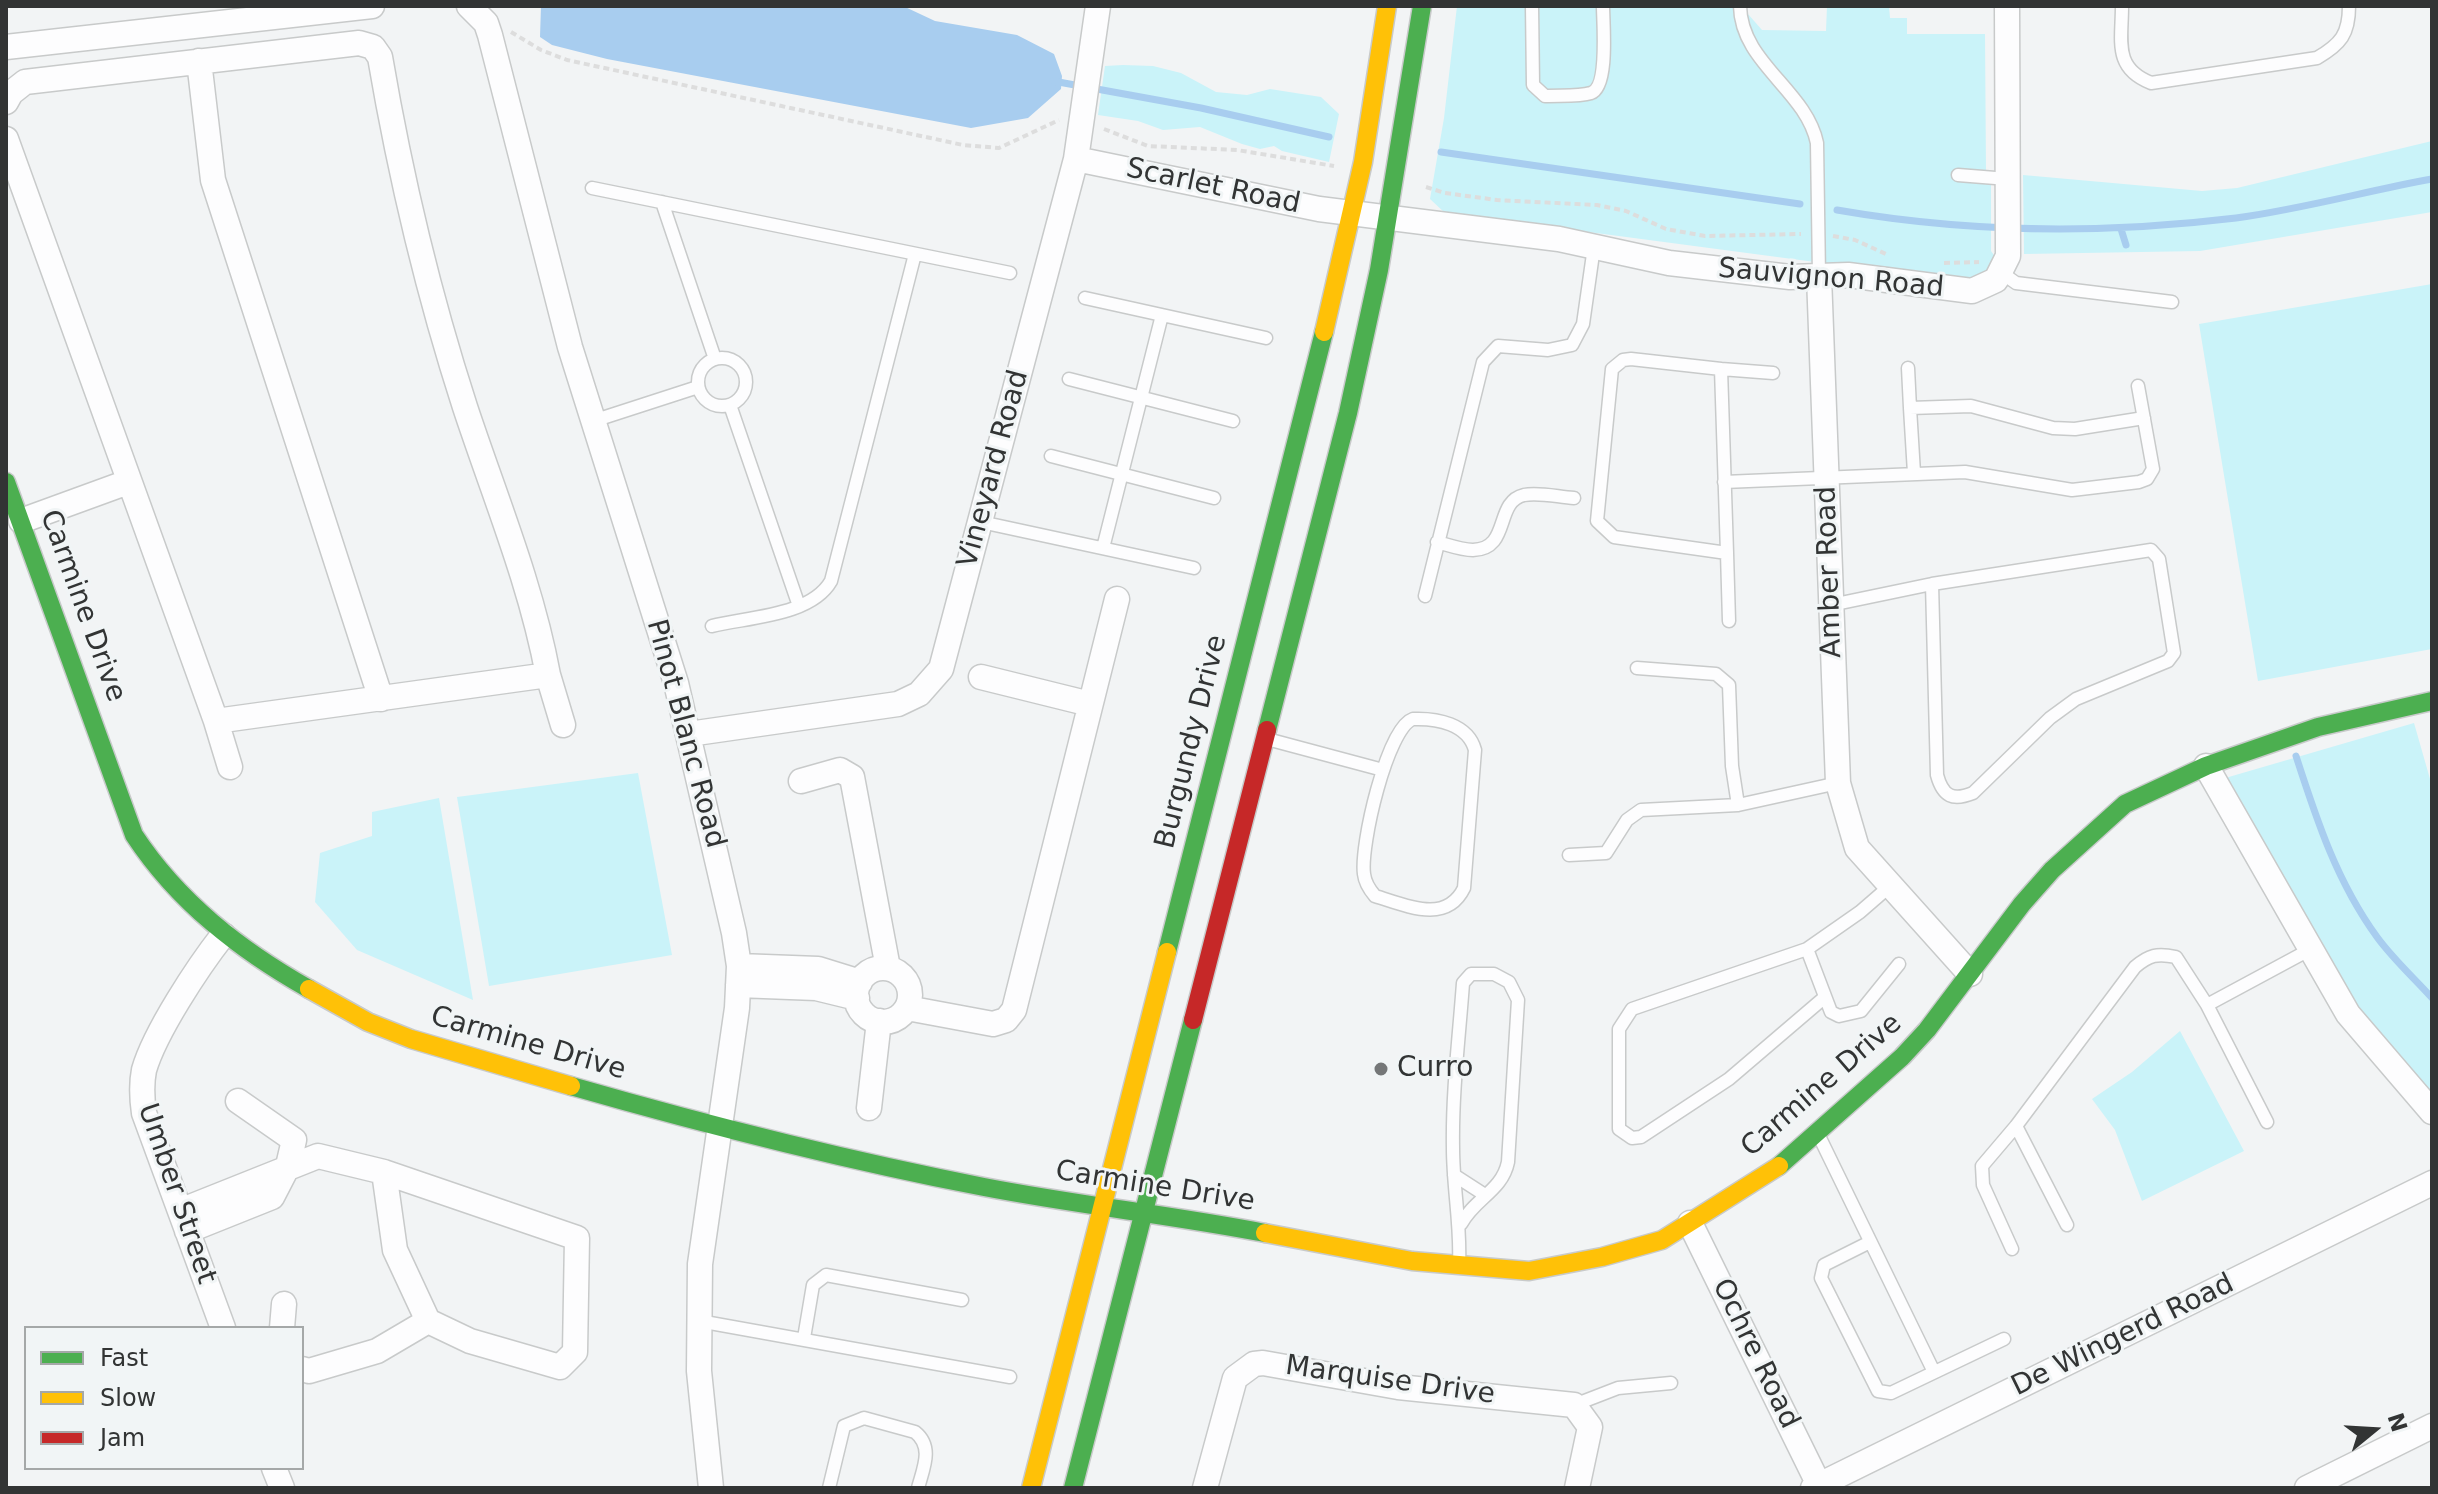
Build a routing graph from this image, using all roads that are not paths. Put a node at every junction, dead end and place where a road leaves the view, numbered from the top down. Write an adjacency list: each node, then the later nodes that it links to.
1 (372, 6): 12 (street)
2 (469, 6): 44 (street, Pinot Blanc Road)
3 (1098, 6): 17 (street, Vineyard Road)
4 (1387, 6): 22 (main road, Burgundy Drive)
5 (1422, 6): 23 (main road)
6 (1532, 6): 7 (lane)
7 (1603, 6)
8 (1740, 6): 28 (lane, Amber Road)
9 (2007, 6): 19 (street)
10 (2122, 6): 11 (lane)
11 (2349, 6)
12 (237, 14): 13 (street)
13 (6, 47)
14 (199, 61): 15 (street); 69 (street); 71 (street)
15 (6, 102)
16 (6, 139): 51 (street)
17 (1076, 159): 22 (street, Scarlet Road); 56 (street, Vineyard Road)
18 (1958, 175): 19 (lane)
19 (2008, 182): 26 (street)
20 (592, 188): 21 (lane)
21 (662, 202): 25 (lane); 33 (lane)
22 (1352, 213): 23 (street, Scarlet Road); 76 (main road, Burgundy Drive)
23 (1389, 218): 24 (street, Sauvignon Road); 78 (main road)
24 (1594, 247): 28 (street, Sauvignon Road); 57 (lane)
25 (915, 254): 27 (lane); 65 (lane)
26 (2005, 265): 28 (street, Sauvignon Road); 30 (lane)
27 (1010, 273)
28 (1819, 276): 49 (street, Amber Road)
29 (1085, 298): 31 (lane)
30 (2172, 302)
31 (1162, 315): 32 (lane); 40 (lane)
32 (1266, 338)
33 (715, 359): 39 (lane); 41 (lane)
34 (1908, 368): 42 (lane)
35 (1721, 369): 36 (lane); 52 (lane); 59 (lane)
36 (1773, 373)
37 (1069, 379): 40 (lane)
38 (2138, 386): 43 (lane)
39 (698, 387): 41 (lane); 44 (lane)
40 (1141, 397): 45 (lane); 48 (lane)
41 (730, 405): 65 (lane)
42 (1910, 408): 43 (lane); 47 (lane)
43 (2144, 418): 47 (lane)
44 (593, 421): 77 (street, Pinot Blanc Road)
45 (1233, 421)
46 (1051, 456): 48 (lane)
47 (1914, 473): 49 (lane)
48 (1120, 474): 53 (lane); 58 (lane)
49 (1826, 476): 52 (lane); 64 (street, Amber Road)
50 (6, 482): 55 (main road, Carmine Drive)
51 (128, 482): 55 (street); 74 (street)
52 (1724, 482): 59 (lane)
53 (1214, 498)
54 (1574, 498): 57 (lane)
55 (21, 521): 87 (main road, Carmine Drive)
56 (981, 522): 58 (lane); 77 (street, Vineyard Road)
57 (1437, 542): 62 (lane)
58 (1103, 548): 60 (lane)
59 (1727, 553): 66 (lane)
60 (1194, 568)
61 (1932, 584): 61 (lane); 64 (lane)
62 (1425, 596)
63 (1117, 599): 73 (street)
64 (1831, 605): 83 (street, Amber Road)
65 (799, 606): 67 (lane)
66 (1729, 621)
67 (712, 626)
68 (1637, 668): 84 (lane)
69 (548, 675): 71 (street); 75 (street)
70 (981, 677): 73 (street)
71 (381, 699): 74 (street)
72 (2432, 701): 79 (main road, Carmine Drive)
73 (1090, 704): 97 (street)
74 (216, 721): 80 (street)
75 (563, 725)
76 (1224, 729): 78 (street); 111 (main road, Burgundy Drive)
77 (689, 734): 93 (street, Pinot Blanc Road)
78 (1264, 738): 81 (lane); 112 (main road)
79 (2206, 766): 89 (street); 92 (main road, Carmine Drive)
80 (230, 767)
81 (1383, 770): 81 (lane)
82 (801, 781): 91 (street)
83 (1838, 783): 84 (lane); 86 (street, Amber Road)
84 (1738, 805): 85 (lane)
85 (1569, 855)
86 (1890, 886): 88 (lane); 92 (street, Amber Road)
87 (223, 935): 104 (main road, Carmine Drive); 113 (street, Umber Street)
88 (1807, 949): 95 (lane); 95 (lane)
89 (2311, 949): 96 (lane); 101 (street)
90 (1899, 964): 95 (lane)
91 (888, 968): 94 (street); 97 (street)
92 (1970, 974): 105 (main road, Carmine Drive)
93 (738, 975): 94 (street); 104 (street, Pinot Blanc Road)
94 (858, 990): 98 (street)
95 (1825, 997)
96 (2207, 1005): 102 (lane); 103 (lane)
97 (907, 1008): 98 (street)
98 (879, 1021): 100 (street)
99 (238, 1101): 106 (street)
100 (869, 1108)
101 (2432, 1112)
102 (2267, 1122)
103 (2016, 1126): 116 (lane); 118 (lane)
104 (720, 1127): 111 (main road, Carmine Drive); 122 (street, Pinot Blanc Road)
105 (1818, 1134): 114 (main road, Carmine Drive); 117 (lane)
106 (288, 1166): 107 (street); 113 (street)
107 (384, 1172): 121 (street); 121 (street)
108 (1454, 1175): 110 (lane); 110 (lane); 115 (lane)
109 (2432, 1183): 132 (street, De Wingerd Road)
110 (1485, 1195): 115 (lane)
111 (1102, 1208): 112 (main road, Carmine Drive); 136 (main road, Burgundy Drive)
112 (1143, 1211): 119 (main road, Carmine Drive); 137 (main road)
113 (184, 1221): 123 (street, Umber Street)
114 (1690, 1223): 119 (main road, Carmine Drive); 132 (street, Ochre Road)
115 (1461, 1224): 119 (lane)
116 (2067, 1225)
117 (1870, 1242): 127 (lane); 127 (lane)
118 (2012, 1249)
119 (1459, 1267)
120 (962, 1300): 124 (lane)
121 (428, 1321): 126 (street)
122 (699, 1321): 124 (lane); 133 (street, Pinot Blanc Road)
123 (222, 1326)
124 (804, 1338): 128 (lane)
125 (2004, 1339): 127 (lane)
126 (304, 1370)
127 (1934, 1372)
128 (1010, 1377)
129 (1671, 1383): 130 (lane)
130 (1574, 1405): 138 (street, Marquise Drive); 139 (street)
131 (2432, 1426): 140 (street)
132 (1816, 1486)
133 (711, 1488)
134 (829, 1488): 135 (lane)
135 (918, 1488)
136 (1031, 1488)
137 (1073, 1488)
138 (1205, 1488)
139 (1577, 1488)
140 (2307, 1488)

